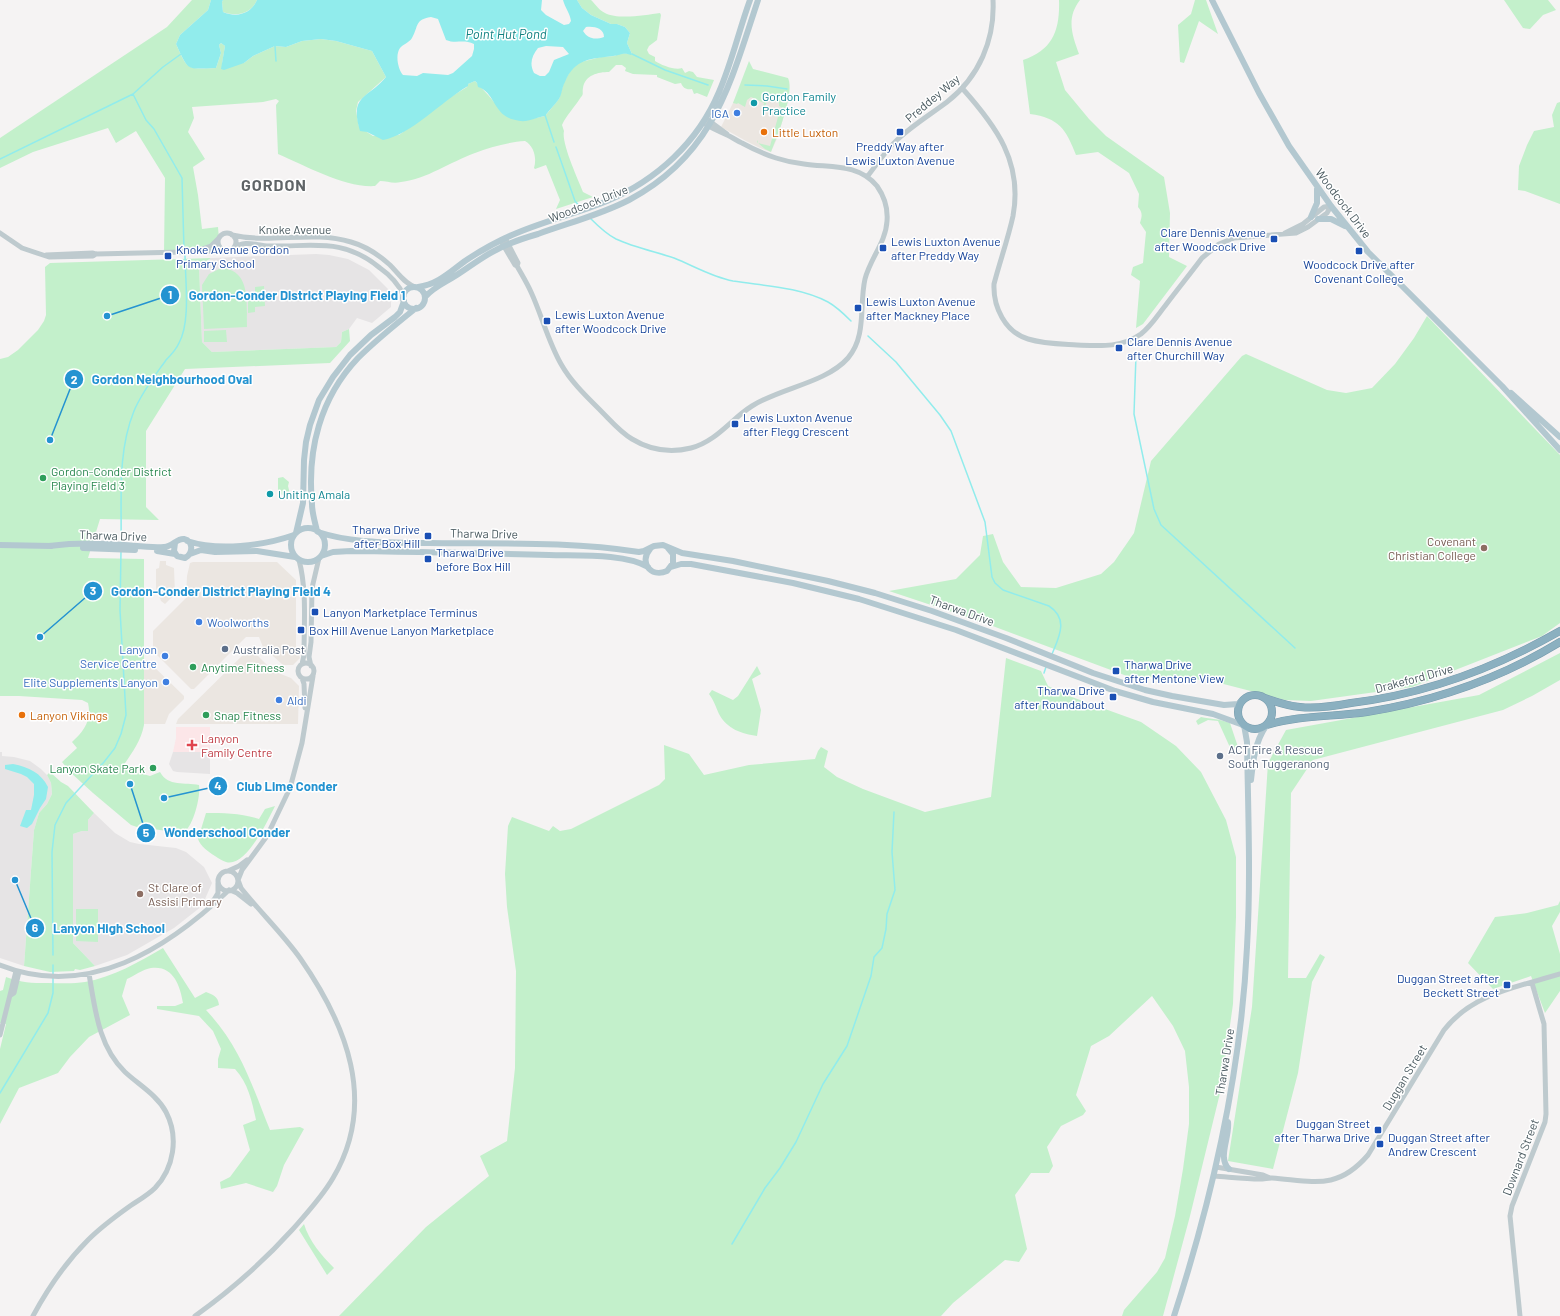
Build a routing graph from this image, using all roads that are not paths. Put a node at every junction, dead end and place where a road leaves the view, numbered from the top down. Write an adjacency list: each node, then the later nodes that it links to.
1 (750, 0): 6 (main road, Woodcock Drive)
2 (758, 0): 6 (main road, Woodcock Drive)
3 (993, 0): 5 (street, Preddey Way)
4 (1212, 0): 8 (main road, Woodcock Drive)
5 (962, 88): 7 (street, Preddey Way); 14 (street)
6 (707, 123): 7 (street); 17 (main road, Woodcock Drive); 17 (main road, Woodcock Drive)
7 (867, 177): 17 (street)
8 (1317, 187): 9 (main road, Woodcock Drive); 10 (main road)
9 (1331, 206): 10 (street); 11 (street); 12 (main road, Woodcock Drive)
10 (1311, 218): 14 (street)
11 (1318, 219): 12 (main road); 14 (street)
12 (1348, 228): 25 (main road, Woodcock Drive)
13 (0, 233): 19 (street)
14 (1285, 234)
15 (232, 235): 16 (street); 18 (street); 21 (street, Knoke Avenue)
16 (219, 238): 19 (street); 20 (street)
17 (504, 242): 21 (main road, Woodcock Drive); 22 (main road, Woodcock Drive)
18 (234, 248): 20 (street); 23 (street, Knoke Avenue)
19 (198, 251): 20 (street)
20 (227, 251)
21 (416, 287): 22 (main road); 23 (main road)
22 (425, 297): 24 (main road)
23 (404, 298): 24 (main road); 29 (main road)
24 (416, 308): 28 (main road)
25 (1502, 386): 26 (main road, Woodcock Drive); 27 (main road, Woodcock Drive)
26 (1560, 437)
27 (1560, 450)
28 (317, 531): 29 (main road); 35 (main road, Tharwa Drive); 38 (main road)
29 (295, 534): 30 (main road); 39 (main road)
30 (186, 540): 31 (main road); 37 (main road)
31 (175, 543): 34 (main road, Tharwa Drive); 36 (main road)
32 (0, 545): 34 (main road, Tharwa Drive)
33 (667, 547): 35 (main road); 41 (main road); 49 (main road, Tharwa Drive)
34 (132, 548): 36 (main road, Tharwa Drive)
35 (650, 549): 40 (main road)
36 (175, 554): 37 (main road)
37 (190, 554): 39 (main road)
38 (320, 557): 39 (main road); 40 (main road, Tharwa Drive); 45 (street)
39 (297, 558): 44 (street)
40 (648, 567): 41 (main road)
41 (671, 567): 51 (main road, Tharwa Drive)
42 (1560, 631): 48 (highway, Drakeford Drive)
43 (1560, 642): 52 (highway, Drakeford Drive)
44 (302, 664): 45 (street); 47 (street)
45 (311, 666): 46 (street)
46 (313, 676): 47 (street); 50 (street)
47 (302, 678): 50 (street)
48 (1265, 698): 49 (highway); 52 (highway)
49 (1244, 699): 51 (highway)
50 (306, 717): 54 (street)
51 (1244, 725): 52 (highway); 53 (main road, Tharwa Drive)
52 (1267, 725): 53 (main road, Tharwa Drive)
53 (1249, 804): 67 (main road, Tharwa Drive)
54 (252, 856): 55 (street); 56 (street)
55 (228, 871): 56 (street); 57 (street)
56 (238, 880): 58 (street); 60 (street)
57 (218, 883): 58 (street); 59 (street)
58 (229, 890): 59 (street); 60 (street)
59 (209, 908): 63 (street)
60 (259, 910): 73 (street)
61 (0, 965): 62 (street)
62 (18, 971): 63 (street); 66 (street)
63 (89, 974): 72 (street)
64 (1560, 974): 65 (street, Duggan Street)
65 (1532, 983): 71 (street, Duggan Street); 75 (street, Downard Street)
66 (0, 1035)
67 (1226, 1115): 68 (main road, Tharwa Drive); 69 (main road)
68 (1216, 1167): 69 (street, Duggan Street); 70 (main road, Tharwa Drive)
69 (1229, 1169): 71 (street, Duggan Street)
70 (1214, 1176): 71 (street, Duggan Street); 74 (main road, Tharwa Drive)
71 (1270, 1178)
72 (33, 1316)
73 (195, 1316)
74 (1174, 1316)
75 (1520, 1316)

